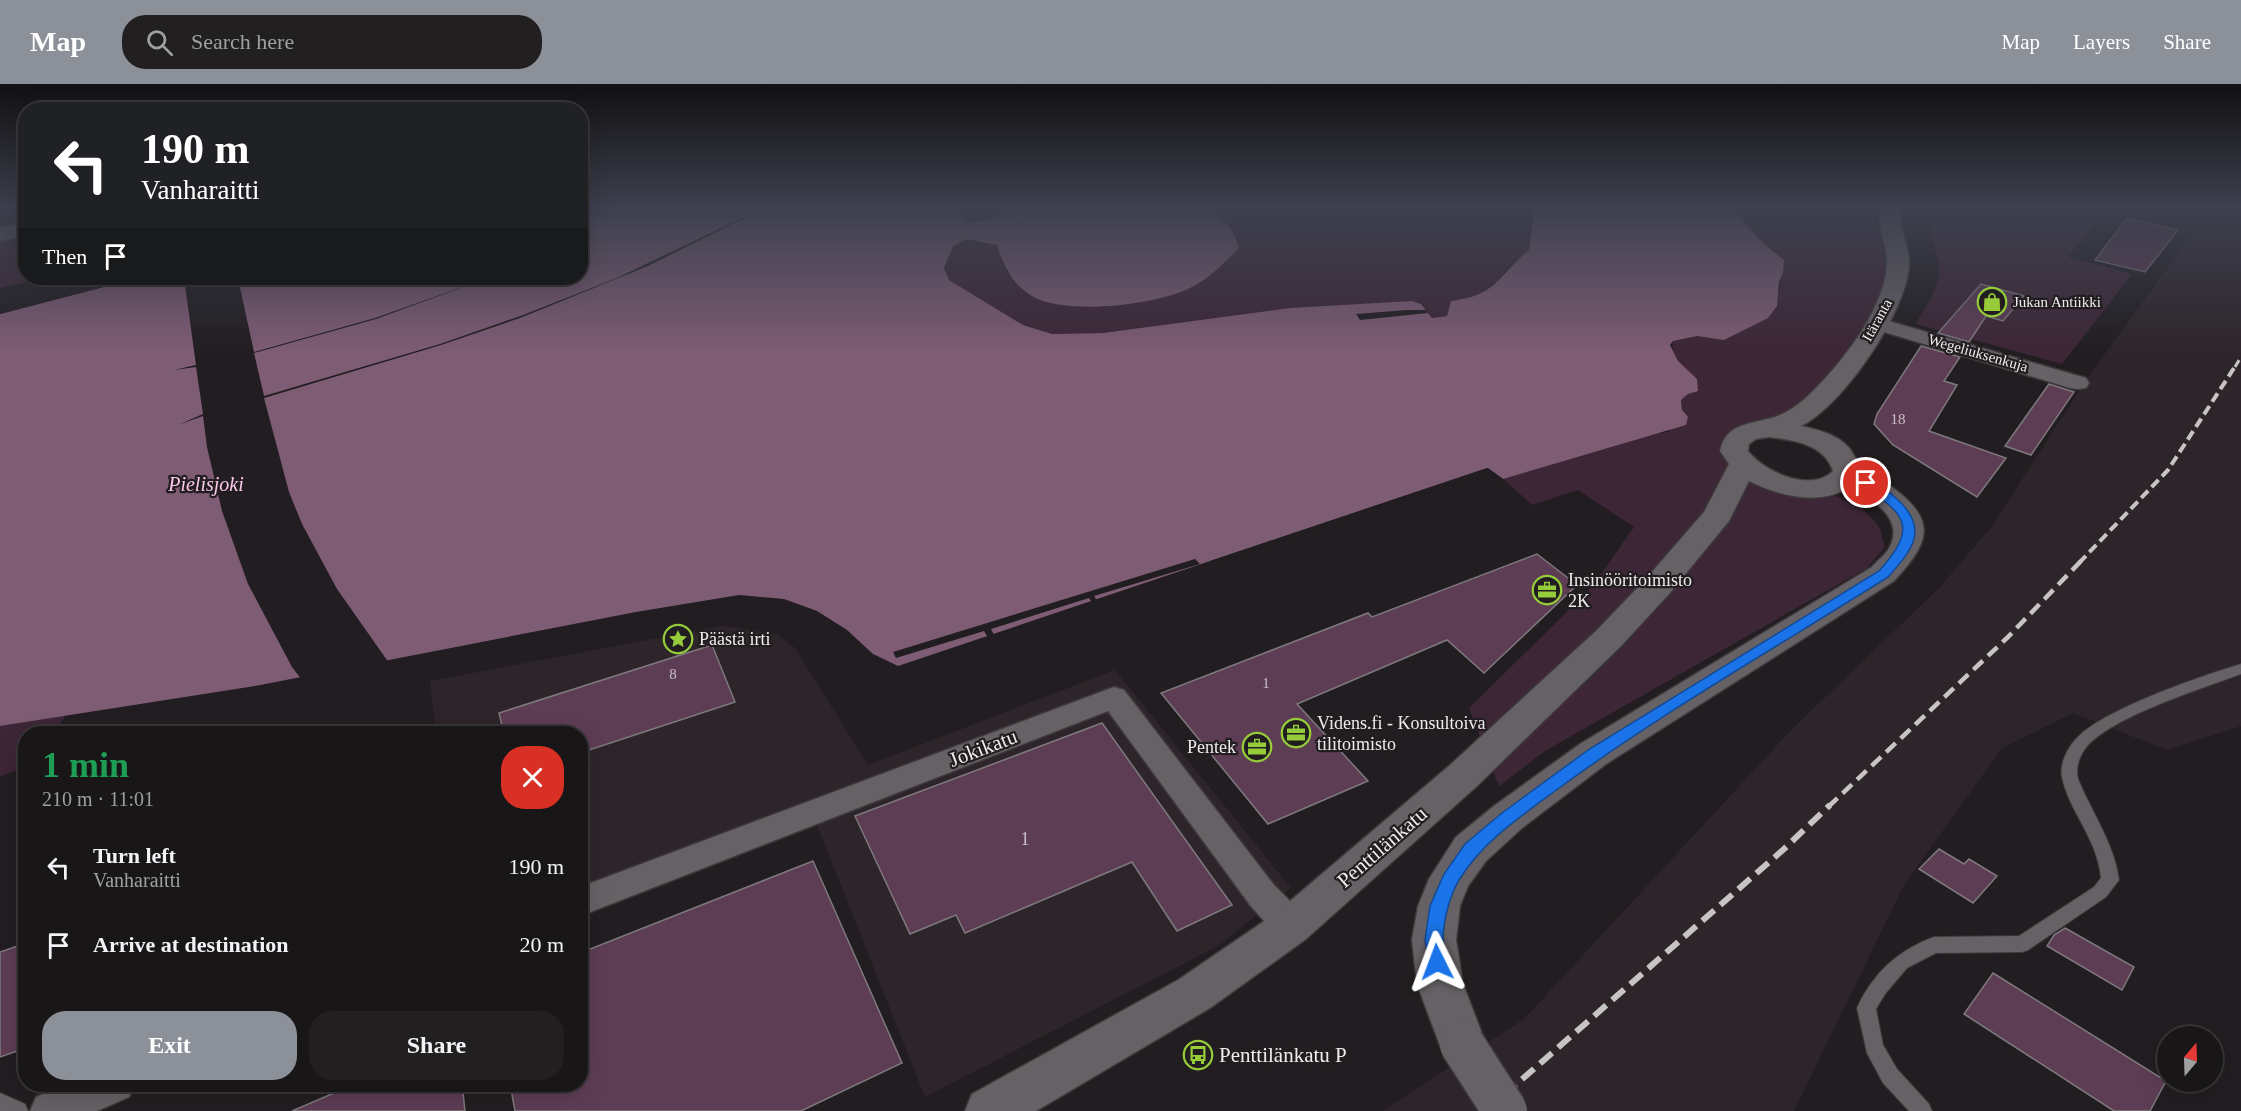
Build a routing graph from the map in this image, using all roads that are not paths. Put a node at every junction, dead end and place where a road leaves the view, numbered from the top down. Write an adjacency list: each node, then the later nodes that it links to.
1 (1896, 257): 2 (street, Itäranta)
2 (1878, 324): 3 (street, Wegeliuksenkuja); 4 (street, Itäranta)
3 (2078, 383)
4 (1827, 392): 5 (street, Itäranta); 6 (street)
5 (1768, 429): 6 (street); 7 (street, Itäranta)
6 (1828, 445): 8 (street)
7 (1743, 464): 9 (street); 10 (street, Penttilänkatu)
8 (1839, 479): 9 (street); 19 (street, bridge)
9 (1783, 484): 10 (street, Penttilänkatu)
10 (1718, 515): 13 (street, Penttilänkatu)
11 (2241, 669): 20 (lane)
12 (588, 899): 13 (street, Jokikatu)
13 (1292, 926): 18 (street, Penttilänkatu)
14 (96, 1092): 17 (street)
15 (0, 1102): 16 (lane)
16 (18, 1111)
17 (50, 1111)
18 (990, 1111)
19 (1505, 1111)
20 (1922, 1111)

